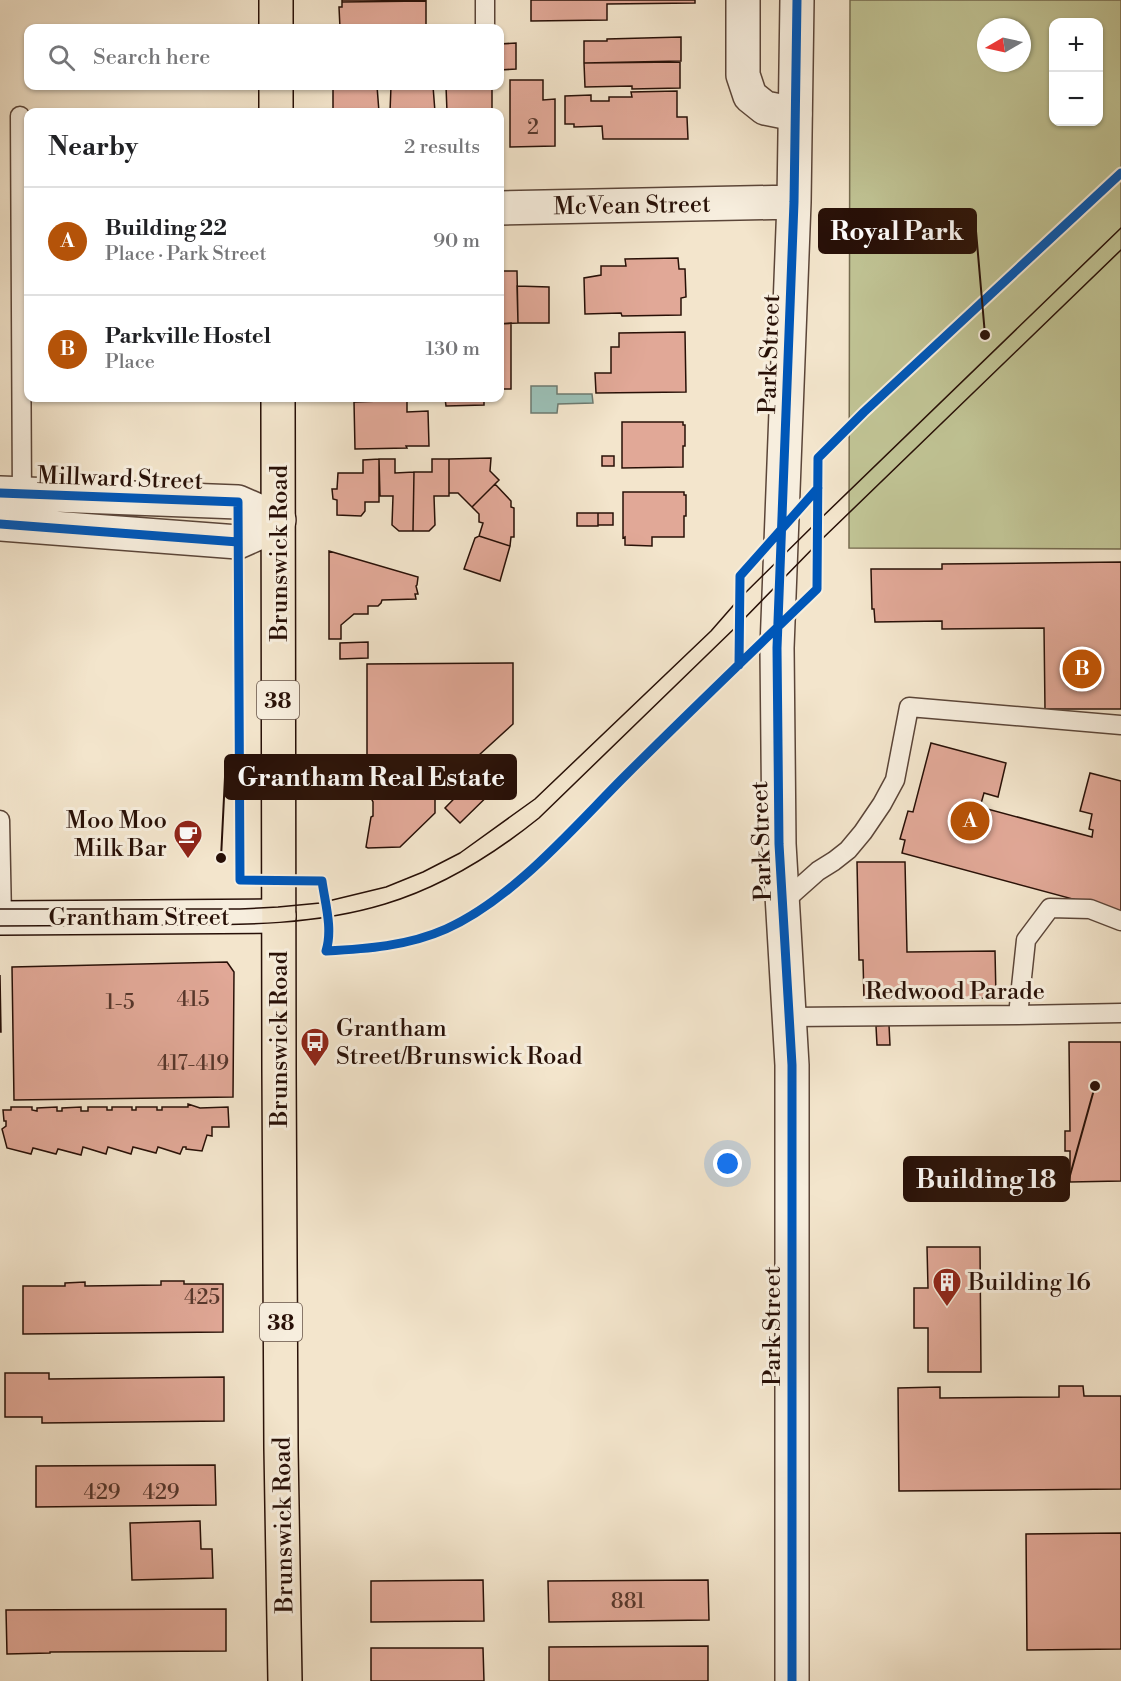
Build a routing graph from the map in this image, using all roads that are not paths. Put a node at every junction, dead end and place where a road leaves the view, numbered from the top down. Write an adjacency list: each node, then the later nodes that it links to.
1 (276, 0): 5 (main road)
2 (485, 0): 6 (lane)
3 (743, 0): 9 (street)
4 (797, 0): 9 (street, Park Street)
5 (276, 24)
6 (485, 24)
7 (276, 90): 8 (main road)
8 (276, 108)
9 (795, 114): 11 (street, Park Street)
10 (20, 116): 14 (lane)
11 (780, 202): 12 (street, McVean Street); 19 (street, Park Street)
12 (504, 208)
13 (278, 402): 15 (main road, Brunswick Road / 38)
14 (11, 494): 15 (street, Millward Street); 16 (lane)
15 (279, 520): 16 (street); 20 (main road, Brunswick Road / 38)
16 (11, 526)
17 (1121, 725): 19 (lane)
18 (0, 820): 21 (lane)
19 (782, 903): 25 (street, Park Street)
20 (279, 916): 21 (street, Grantham Street); 26 (main road, Brunswick Road / 38)
21 (1, 918)
22 (1121, 921): 24 (lane)
23 (1121, 1013): 24 (lane, Redwood Parade)
24 (1018, 1016): 25 (lane, Redwood Parade)
25 (790, 1017): 27 (street, Park Street)
26 (285, 1681)
27 (792, 1681)

